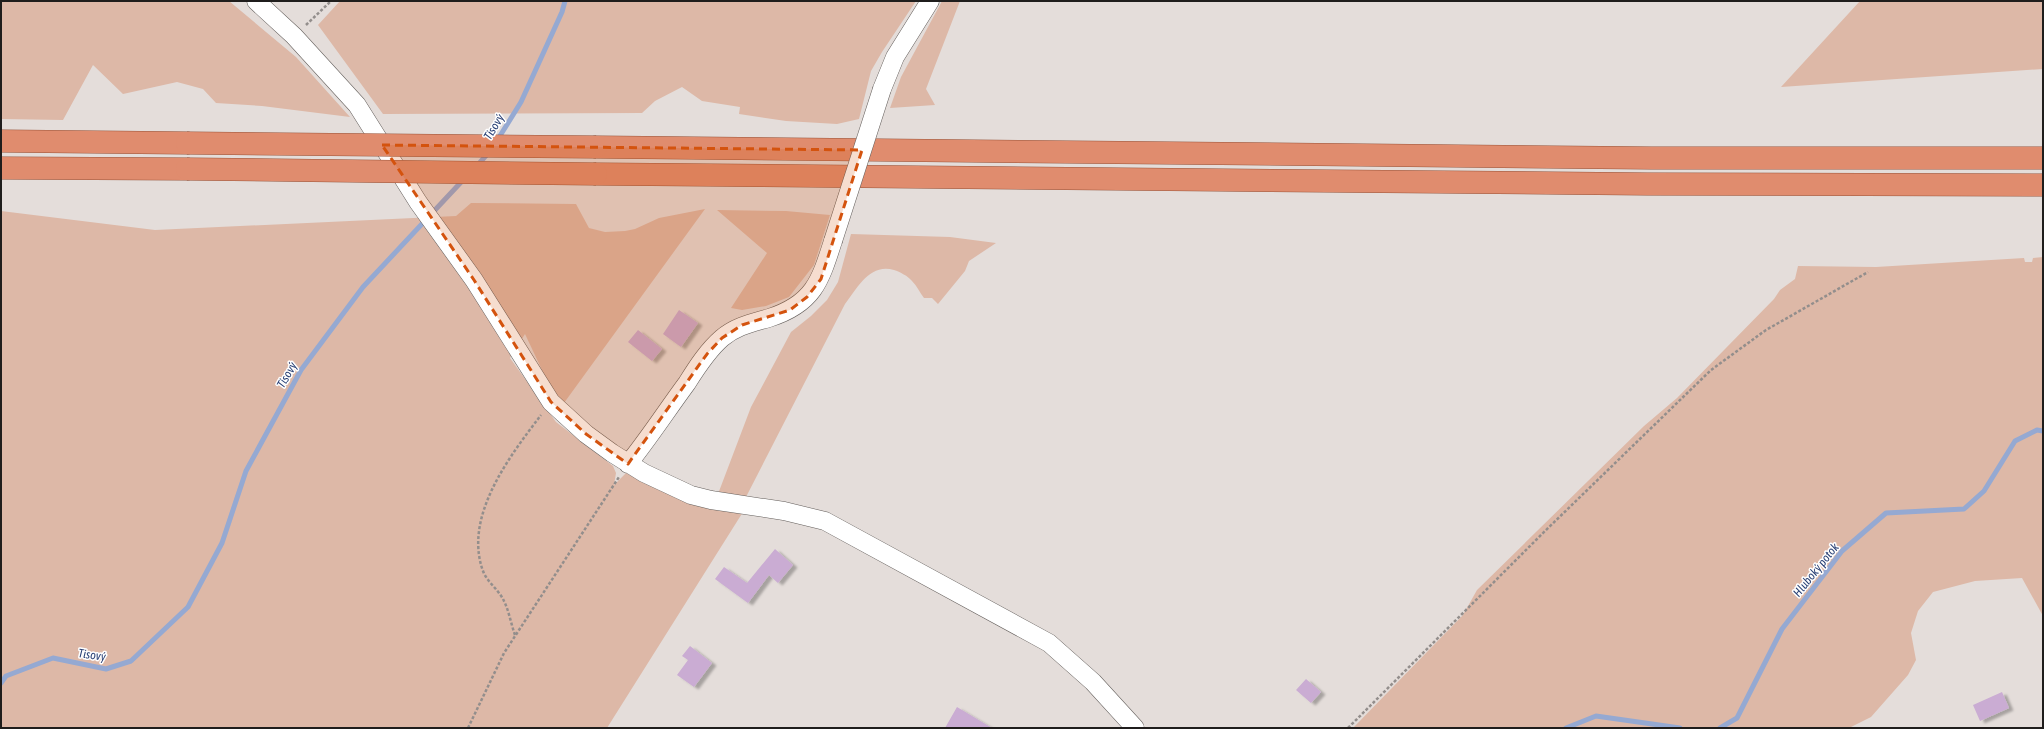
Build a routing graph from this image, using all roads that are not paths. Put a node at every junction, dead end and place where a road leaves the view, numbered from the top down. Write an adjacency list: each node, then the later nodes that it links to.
1 (256, 1): 7 (street)
2 (930, 1): 7 (street, bridge)
3 (1, 141): 4 (highway, bridge)
4 (2043, 158)
5 (1, 168): 6 (highway, bridge)
6 (2043, 185)
7 (628, 464): 8 (street)
8 (1135, 728)

